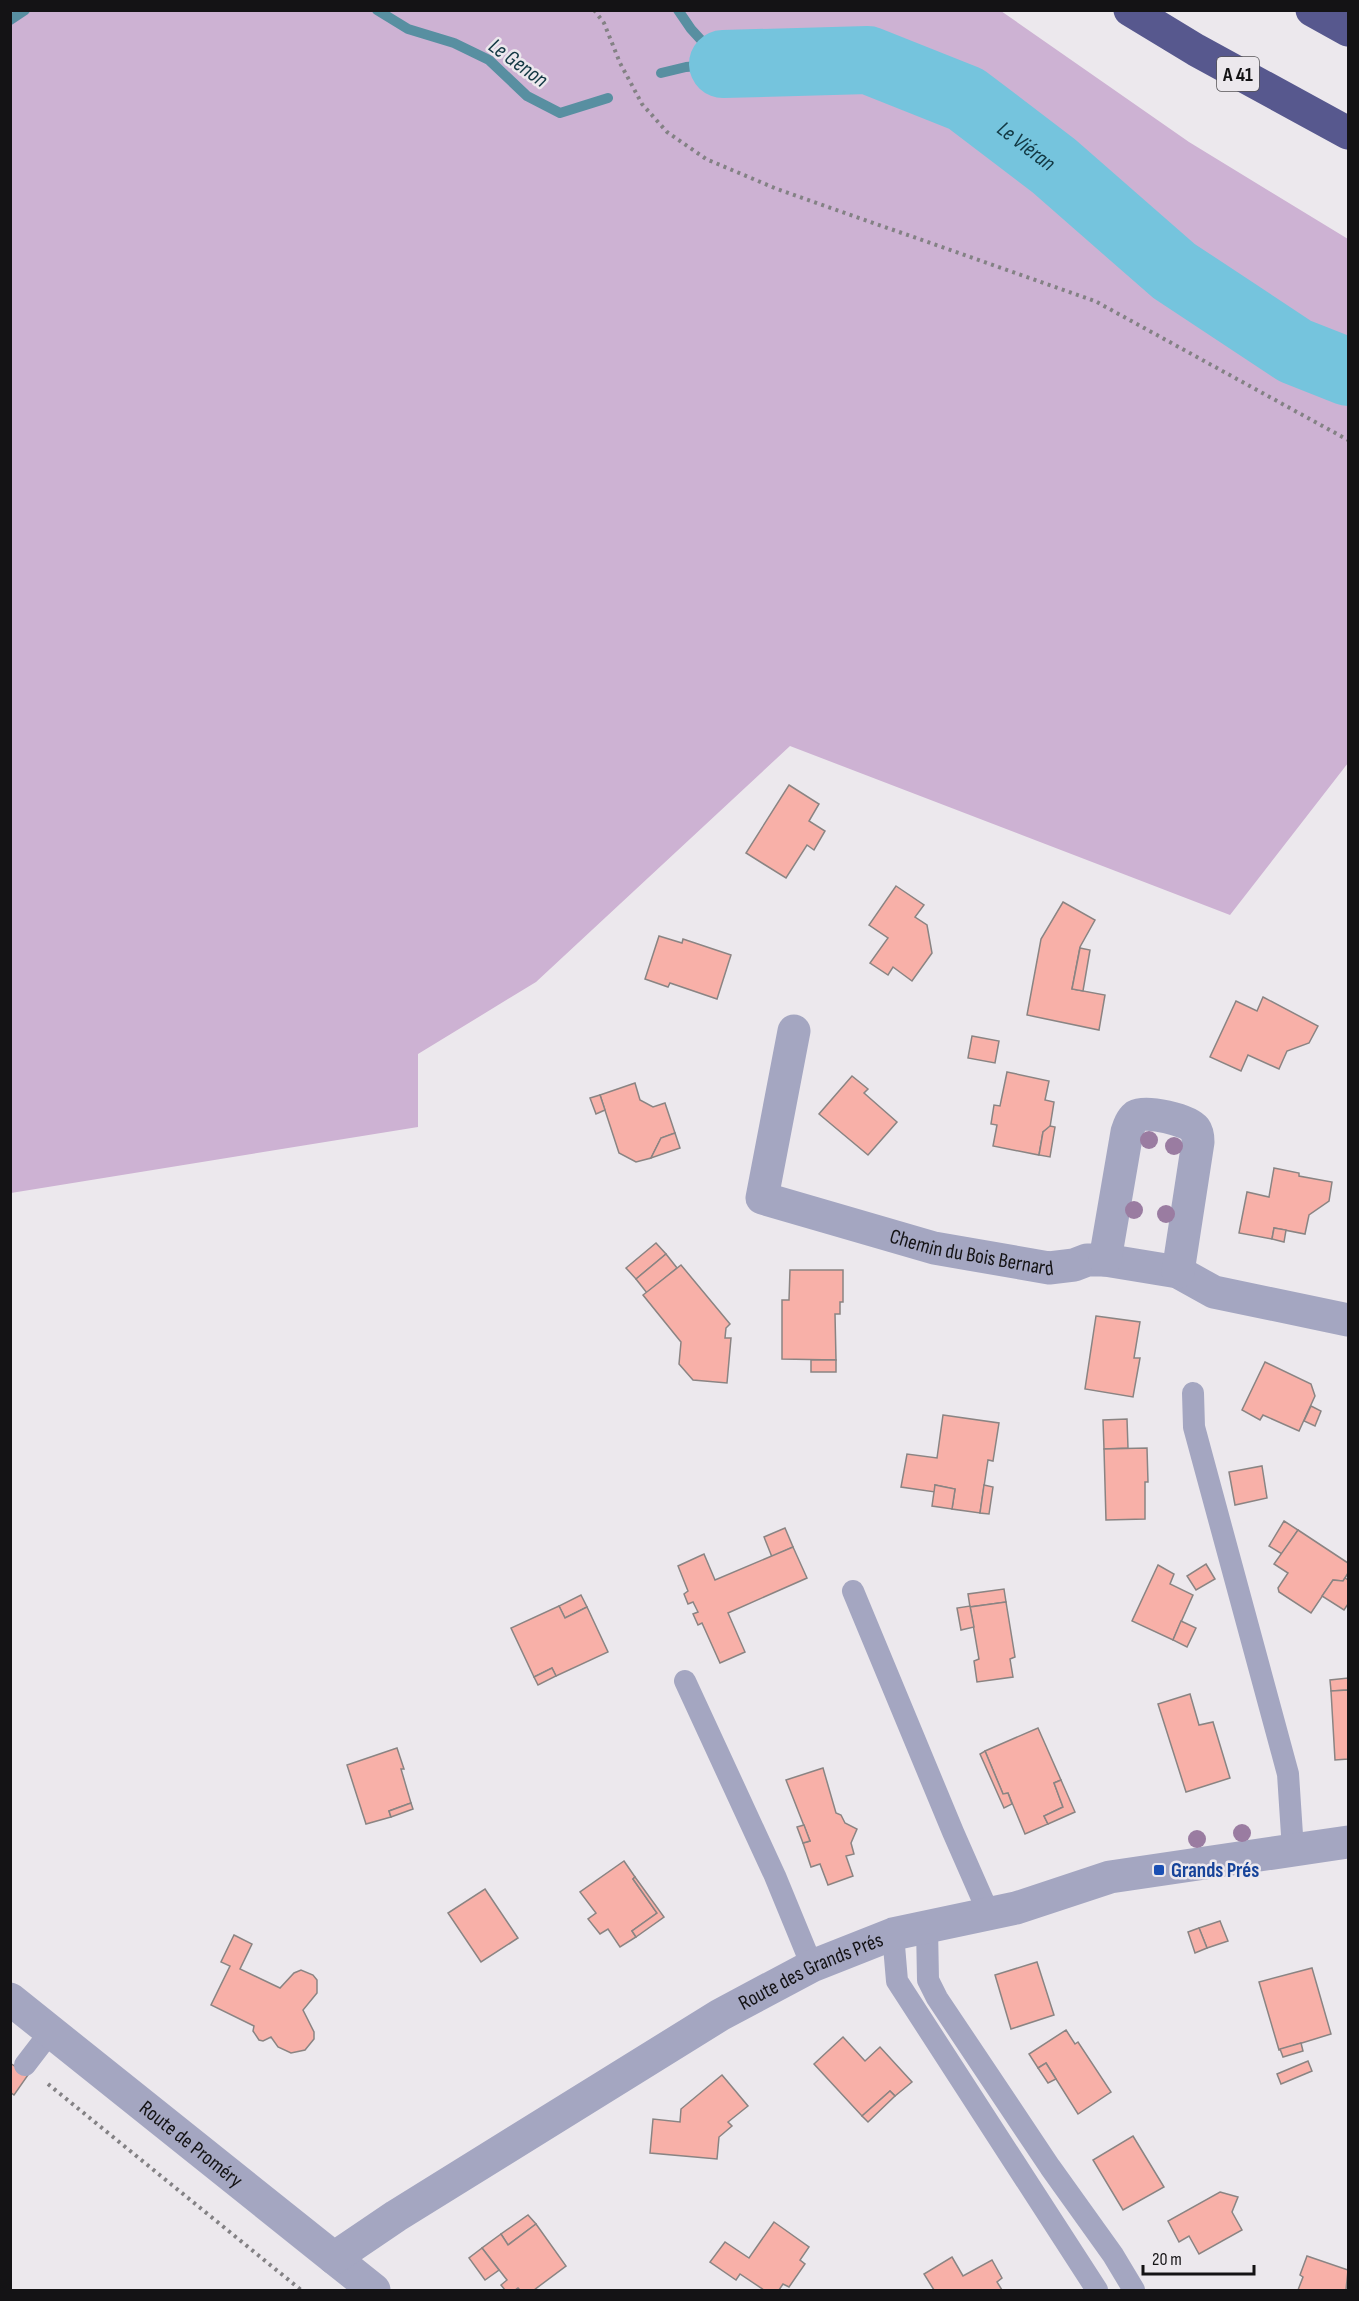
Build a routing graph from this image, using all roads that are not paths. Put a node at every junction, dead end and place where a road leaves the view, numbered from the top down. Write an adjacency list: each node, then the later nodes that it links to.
1 (1130, 10): 4 (highway, A 41)
2 (1312, 10): 3 (highway)
3 (1348, 30)
4 (1348, 134)
5 (794, 1031): 6 (street, Chemin du Bois Bernard)
6 (1105, 1260): 7 (street, Chemin du Bois Bernard); 7 (street)
7 (1178, 1272): 8 (street, Chemin du Bois Bernard)
8 (1348, 1320)
9 (1193, 1393): 13 (lane)
10 (854, 1591): 14 (lane)
11 (685, 1681): 17 (lane)
12 (1348, 1842): 13 (street, Route des Grands Prés)
13 (1293, 1850): 14 (street, Route des Grands Prés)
14 (989, 1914): 15 (street, Route des Grands Prés)
15 (927, 1927): 16 (street, Route des Grands Prés); 24 (lane)
16 (892, 1934): 17 (street, Route des Grands Prés); 23 (lane)
17 (812, 1966): 21 (street, Route des Grands Prés)
18 (10, 1999): 19 (street, Route de Proméry)
19 (51, 2031): 20 (lane); 21 (street, Route de Proméry)
20 (25, 2065)
21 (334, 2258): 22 (street, Route de Proméry)
22 (374, 2290)
23 (1097, 2290)
24 (1134, 2290)

